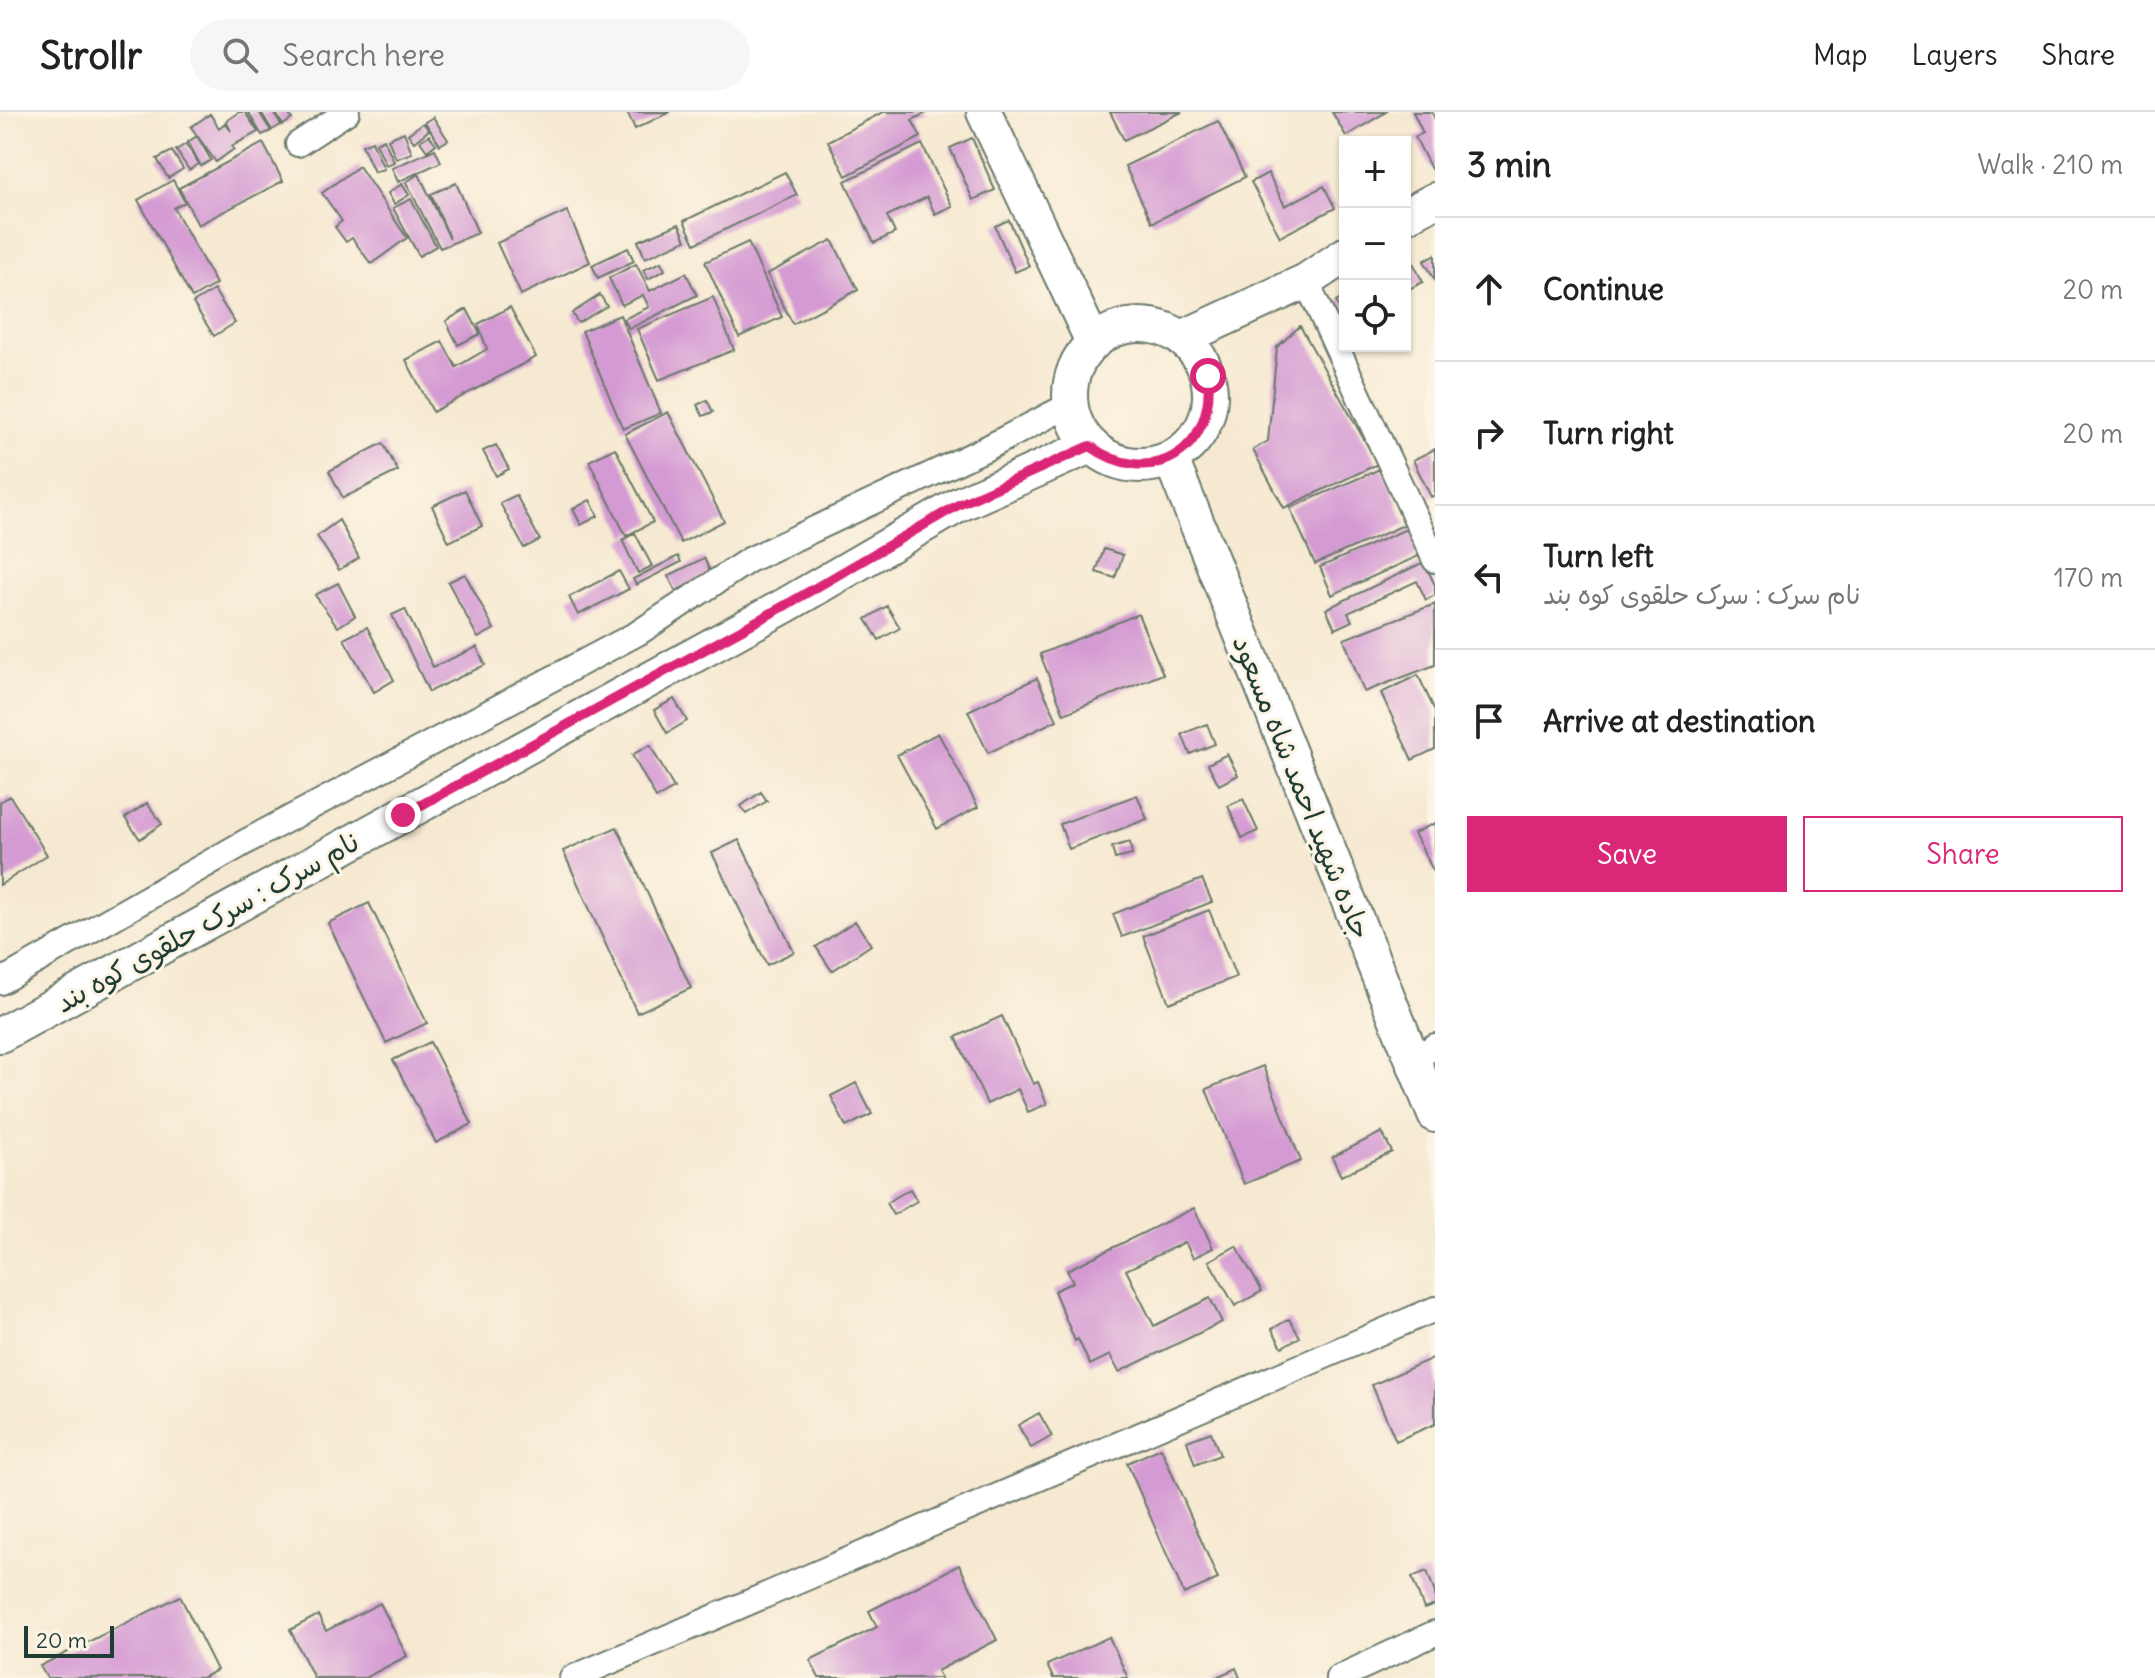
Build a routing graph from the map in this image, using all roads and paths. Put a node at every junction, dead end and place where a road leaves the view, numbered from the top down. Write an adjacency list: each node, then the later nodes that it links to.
1 (347, 112): 3 (street)
2 (984, 112): 9 (main road)
3 (298, 144)
4 (1435, 200): 5 (main road)
5 (1411, 213)
6 (1339, 259): 7 (main road)
7 (1306, 281): 8 (main road); 13 (street)
8 (1182, 338): 9 (main road); 12 (main road)
9 (1093, 342): 10 (main road)
10 (1069, 405): 11 (main road); 14 (street)
11 (1090, 446): 12 (main road); 15 (main road, نام سرک : سرک حلقوی کوه بند)
12 (1171, 459): 16 (main road, جاده شهيد احمد شاه مسعود)
13 (1435, 560)
14 (0, 982)
15 (0, 1035)
16 (1424, 1054): 17 (main road, جاده شهيد احمد شاه مسعود)
17 (1435, 1115)
18 (1435, 1309): 20 (street)
19 (1435, 1633): 21 (street)
20 (572, 1678)
21 (1338, 1678)

